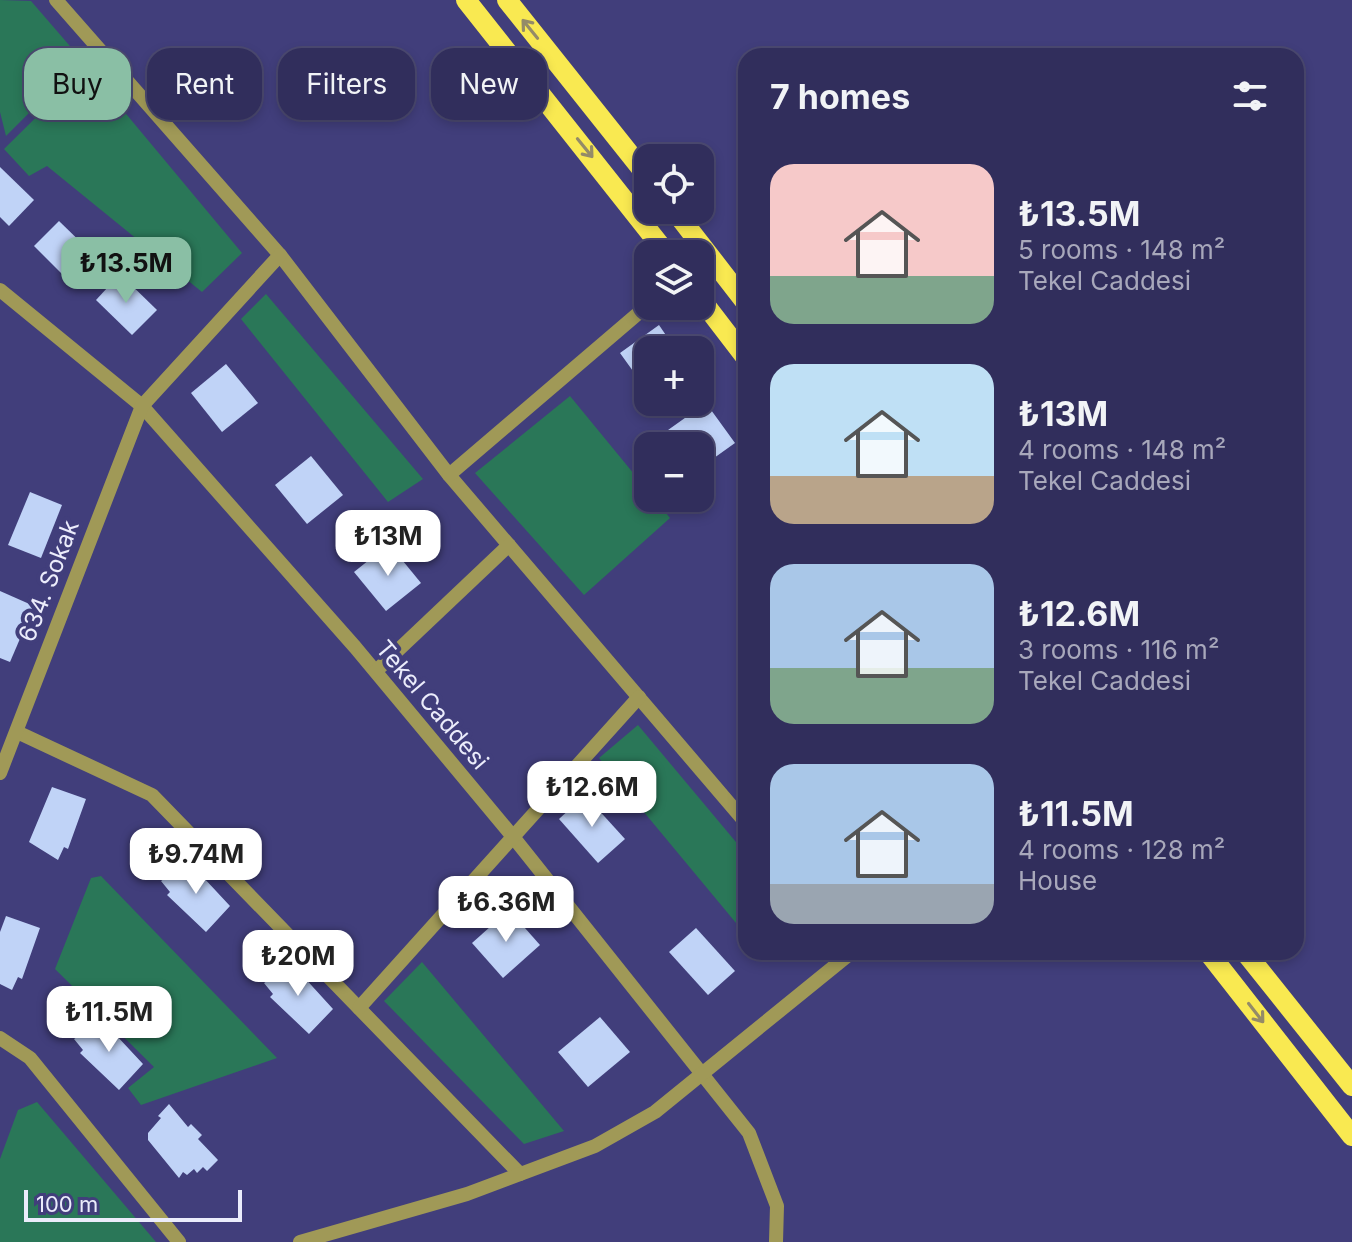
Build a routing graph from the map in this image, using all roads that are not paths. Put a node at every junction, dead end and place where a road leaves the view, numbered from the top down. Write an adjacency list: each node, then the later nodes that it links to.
1 (56, 0): 7 (street)
2 (466, 0): 6 (main road, one-way to 6)
3 (507, 0): 4 (main road, one-way to 3)
4 (634, 159)
5 (685, 224): 9 (main road)
6 (656, 240)
7 (280, 255): 13 (street); 14 (street)
8 (0, 290): 13 (street, Tekel Caddesi)
9 (738, 293)
10 (714, 316): 12 (main road)
11 (634, 317): 14 (street)
12 (738, 348)
13 (142, 406): 16 (street, Tekel Caddesi); 18 (street, 634. Sokak)
14 (449, 475): 15 (street)
15 (509, 545): 16 (street); 17 (street)
16 (376, 671): 21 (street, Tekel Caddesi)
17 (639, 697): 20 (street); 21 (street)
18 (17, 732): 19 (street, 634. Sokak); 25 (street)
19 (0, 773)
20 (738, 814)
21 (514, 838): 25 (street); 27 (street, Tekel Caddesi)
22 (842, 960): 27 (street)
23 (1214, 960): 29 (main road, one-way to 29)
24 (1251, 960): 28 (main road)
25 (359, 1008): 30 (street)
26 (0, 1038): 31 (street)
27 (702, 1070): 30 (street); 33 (street, Tekel Caddesi)
28 (1352, 1086)
29 (1352, 1136)
30 (520, 1174): 32 (street)
31 (179, 1242)
32 (300, 1242)
33 (776, 1242)

